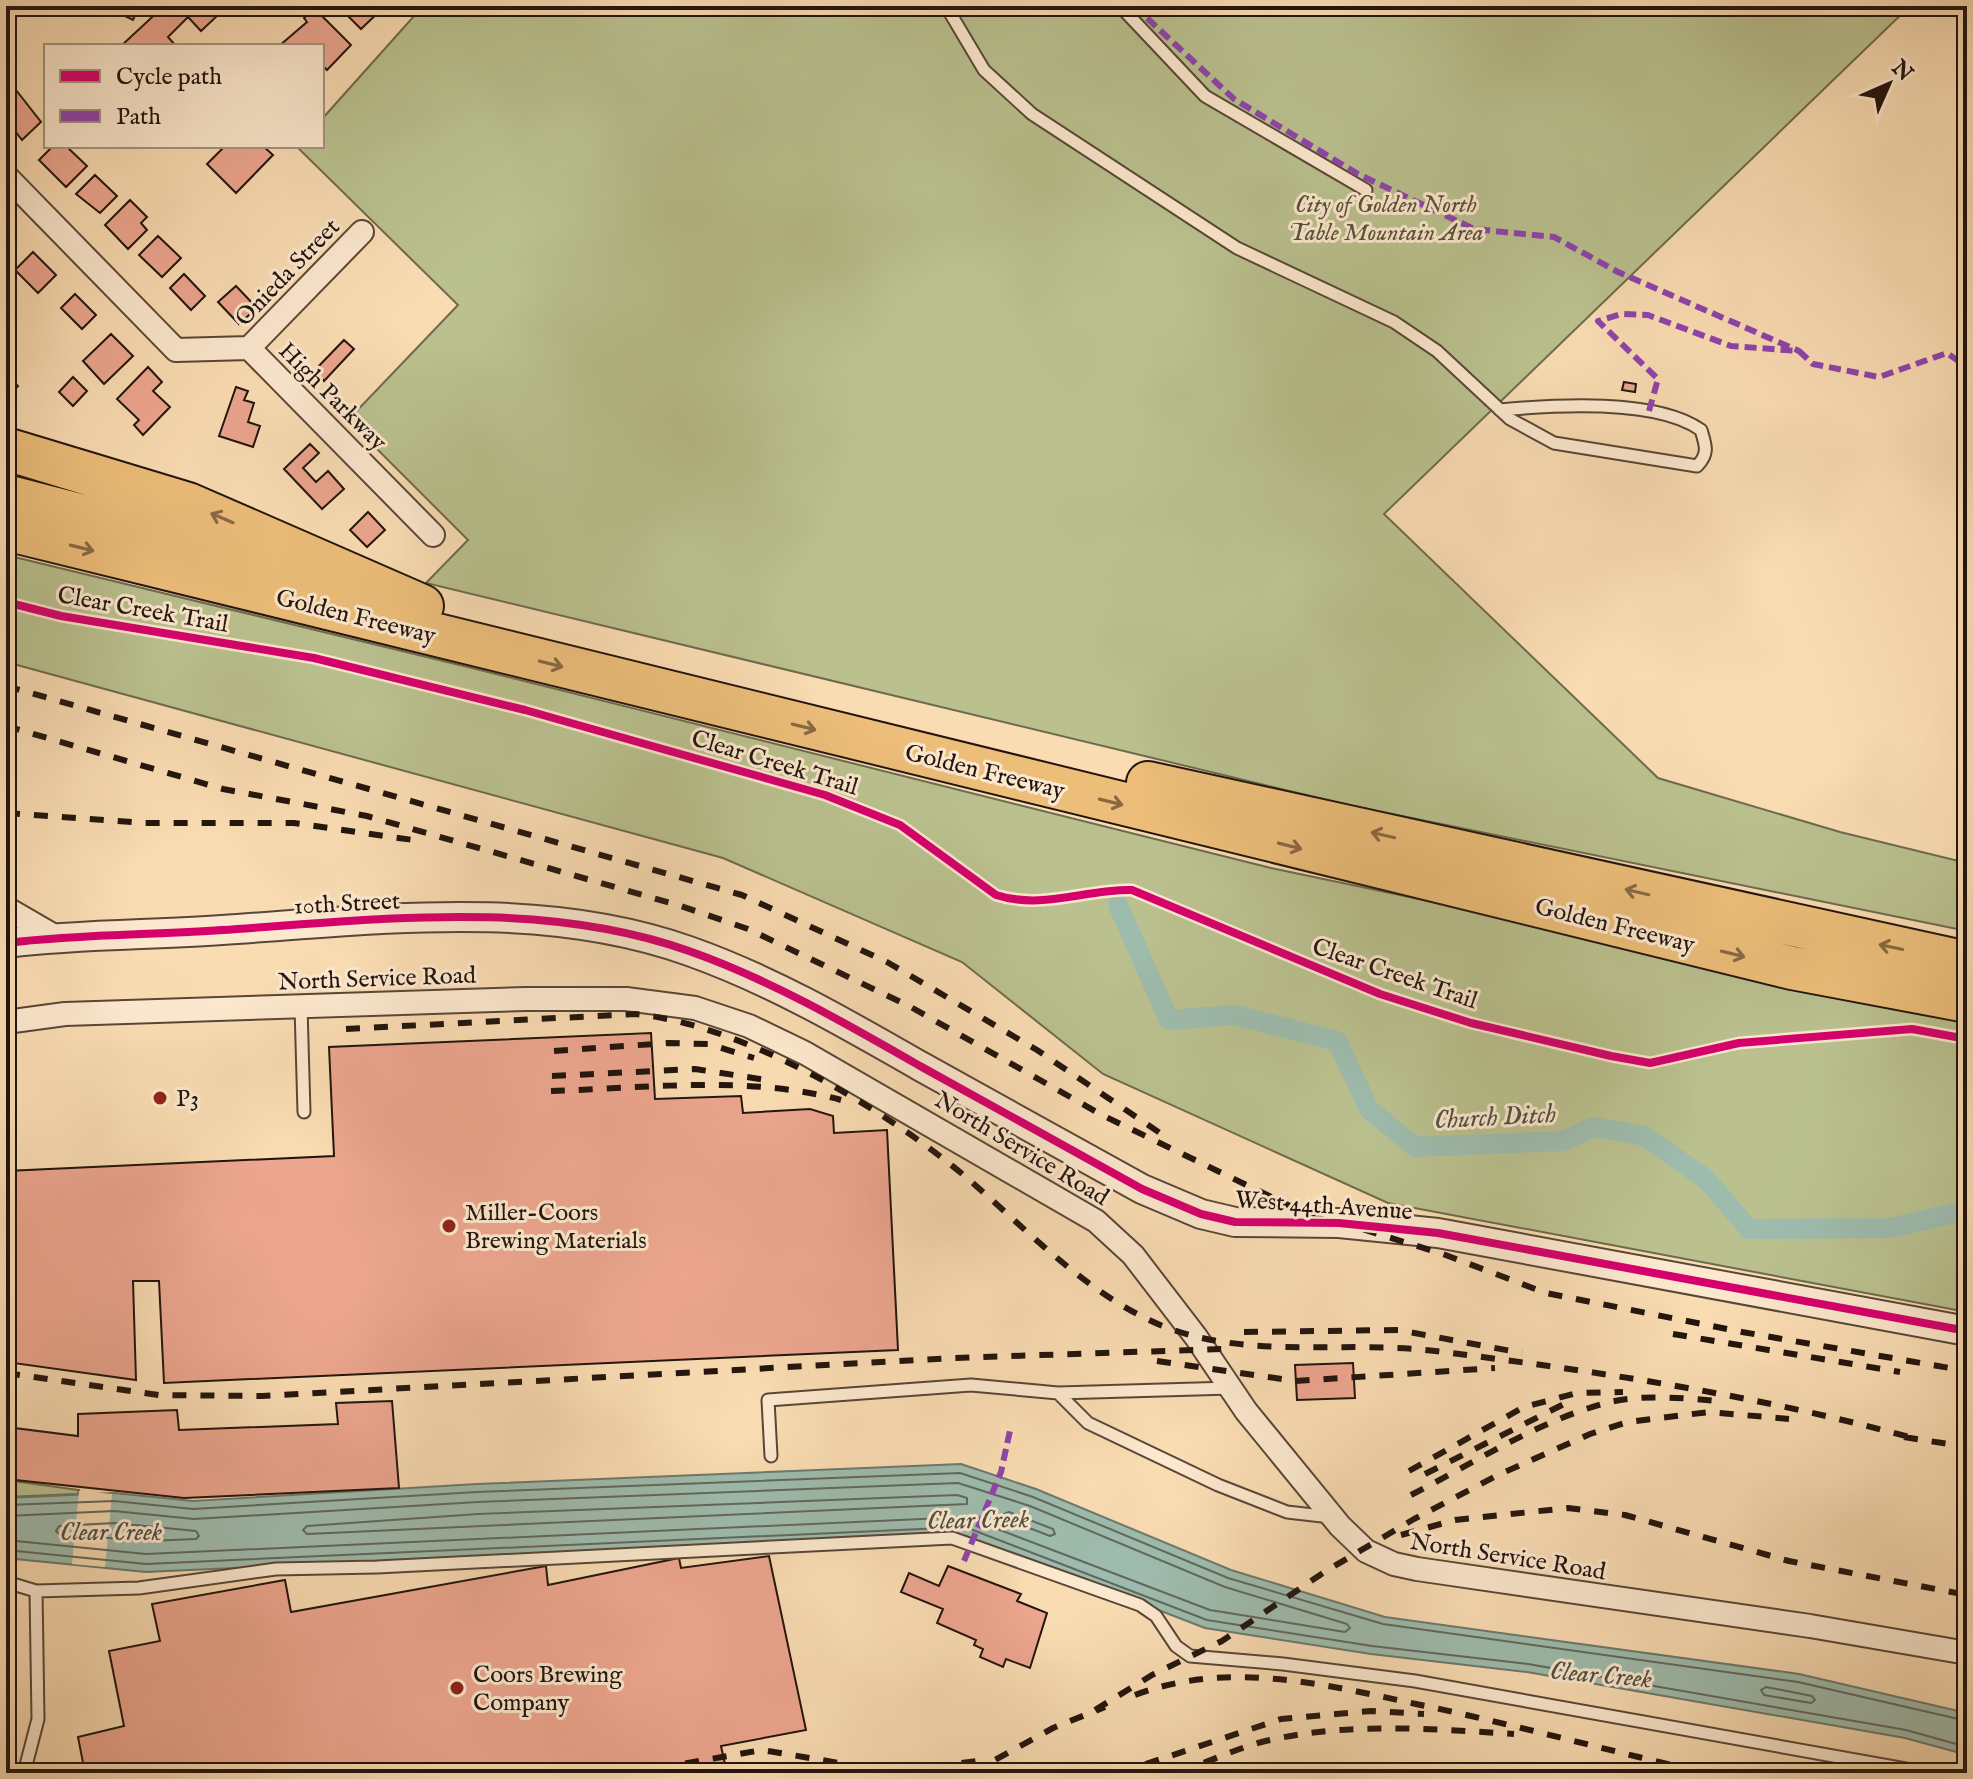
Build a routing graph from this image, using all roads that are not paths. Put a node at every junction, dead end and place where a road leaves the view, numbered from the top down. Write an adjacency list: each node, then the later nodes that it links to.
1 (946, 6): 7 (lane)
2 (1120, 6): 4 (lane)
3 (6, 176): 6 (street, High Parkway)
4 (1366, 190)
5 (362, 232): 6 (street, Onieda Street)
6 (249, 348): 11 (street, High Parkway)
7 (1500, 410): 7 (lane)
8 (6, 449): 12 (highway, one-way to 8)
9 (6, 496): 12 (highway, Golden Freeway)
10 (6, 529): 18 (highway, Golden Freeway, one-way to 18)
11 (433, 535)
12 (422, 606): 17 (highway, Golden Freeway, one-way to 12)
13 (6, 908): 14 (street)
14 (56, 937): 15 (street, 10th Street); 16 (street, 10th Street)
15 (6, 943)
16 (687, 950): 22 (street, West 44th Avenue)
17 (1967, 963)
18 (1967, 1001)
19 (301, 1007): 20 (street, North Service Road); 21 (lane); 23 (street, North Service Road)
20 (6, 1022)
21 (304, 1112)
22 (1967, 1331)
23 (1231, 1388): 24 (lane); 26 (street, North Service Road)
24 (1058, 1393): 25 (lane); 26 (lane)
25 (771, 1456)
26 (1332, 1517): 29 (street, North Service Road)
27 (6, 1582): 28 (lane)
28 (36, 1591): 30 (lane); 31 (lane)
29 (1967, 1653)
30 (24, 1773)
31 (1928, 1773)

